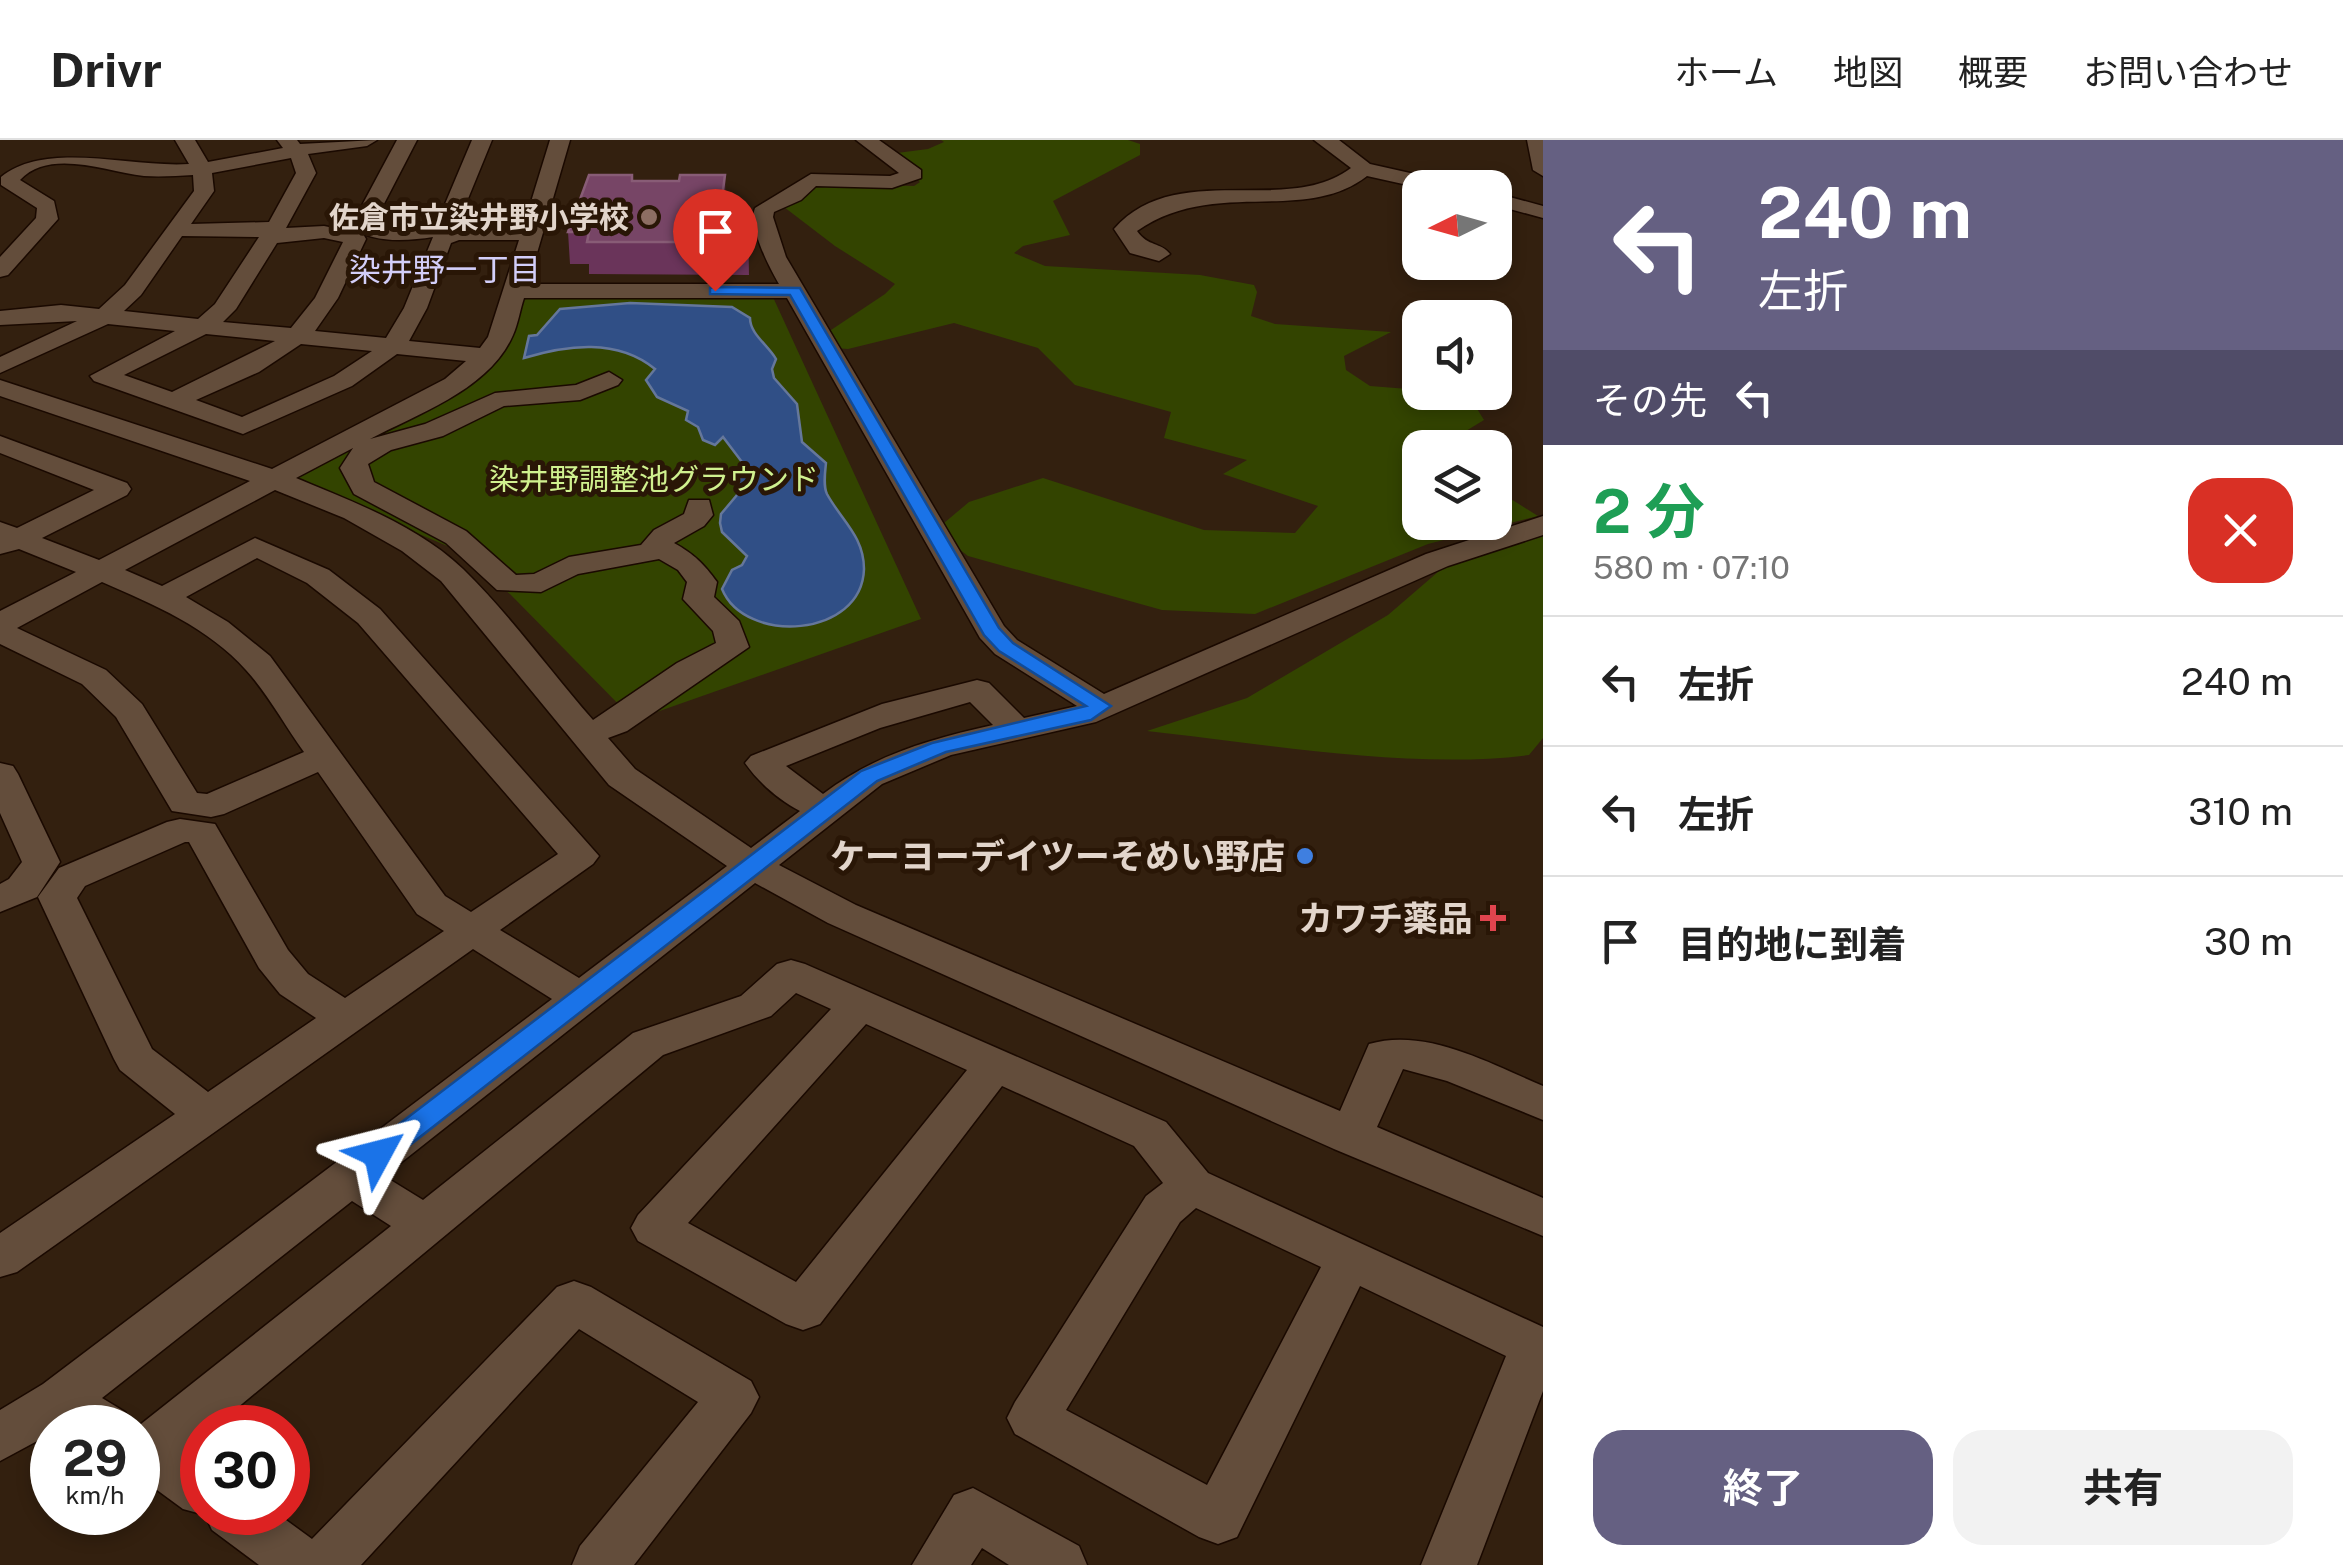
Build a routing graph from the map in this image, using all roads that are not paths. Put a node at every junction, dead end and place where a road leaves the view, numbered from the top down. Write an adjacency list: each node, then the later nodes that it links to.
1 (185, 140): 10 (street)
2 (367, 140): 9 (street)
3 (407, 140): 4 (street)
4 (482, 140)
5 (560, 140): 17 (street)
6 (866, 140): 21 (street)
7 (1324, 140): 11 (street)
8 (1539, 145): 12 (street)
9 (292, 146): 10 (street); 16 (street)
10 (202, 168): 16 (street); 19 (street)
11 (1363, 169): 13 (street); 18 (street)
12 (1543, 170)
13 (1402, 177)
14 (1512, 204): 15 (street)
15 (1543, 212)
16 (178, 230): 22 (street)
17 (533, 234): 20 (street); 26 (street)
18 (1159, 254)
19 (0, 270)
20 (516, 291): 21 (street); 27 (street)
21 (795, 291): 44 (street)
22 (104, 317): 23 (street); 24 (street); 28 (street)
23 (0, 318)
24 (204, 326): 25 (street); 25 (street); 32 (street)
25 (296, 336): 26 (street); 32 (street)
26 (392, 346): 27 (street); 32 (street)
27 (487, 356): 33 (street)
28 (0, 366)
29 (509, 378): 33 (street)
30 (608, 380): 39 (street)
31 (0, 389): 35 (street)
32 (173, 401)
33 (396, 414): 35 (street)
34 (0, 444): 38 (street)
35 (266, 485): 40 (street); 46 (street)
36 (698, 506): 39 (street)
37 (1543, 525): 44 (street)
38 (6, 539): 40 (street)
39 (662, 550): 46 (street)
40 (99, 572): 41 (street); 42 (street)
41 (162, 598): 47 (street); 52 (street)
42 (0, 624)
43 (0, 632): 47 (street)
44 (1101, 706): 45 (street)
45 (1016, 729): 49 (street); 49 (street)
46 (584, 735): 50 (street)
47 (323, 758): 52 (street)
48 (0, 774): 51 (street)
49 (825, 810): 50 (street)
50 (752, 866): 53 (street); 59 (street)
51 (0, 898)
52 (470, 932): 53 (street); 55 (street)
53 (580, 998): 60 (street)
54 (860, 1004): 56 (street); 56 (street); 63 (street)
55 (345, 1018): 58 (street); 58 (street)
56 (995, 1066): 61 (street)
57 (1543, 1104): 59 (street)
58 (206, 1114): 64 (street)
59 (1350, 1137): 62 (street)
60 (349, 1177): 63 (street); 66 (street)
61 (1192, 1186): 65 (street); 65 (street)
62 (1543, 1218)
63 (424, 1223): 68 (street)
64 (0, 1258)
65 (1348, 1261): 76 (street)
66 (62, 1400): 67 (street); 69 (street)
67 (70, 1405)
68 (160, 1419)
69 (0, 1438)
70 (262, 1535): 71 (street)
71 (303, 1565)
72 (324, 1565): 73 (street)
73 (600, 1565)
74 (940, 1565): 75 (street)
75 (1058, 1565)
76 (1449, 1565)

